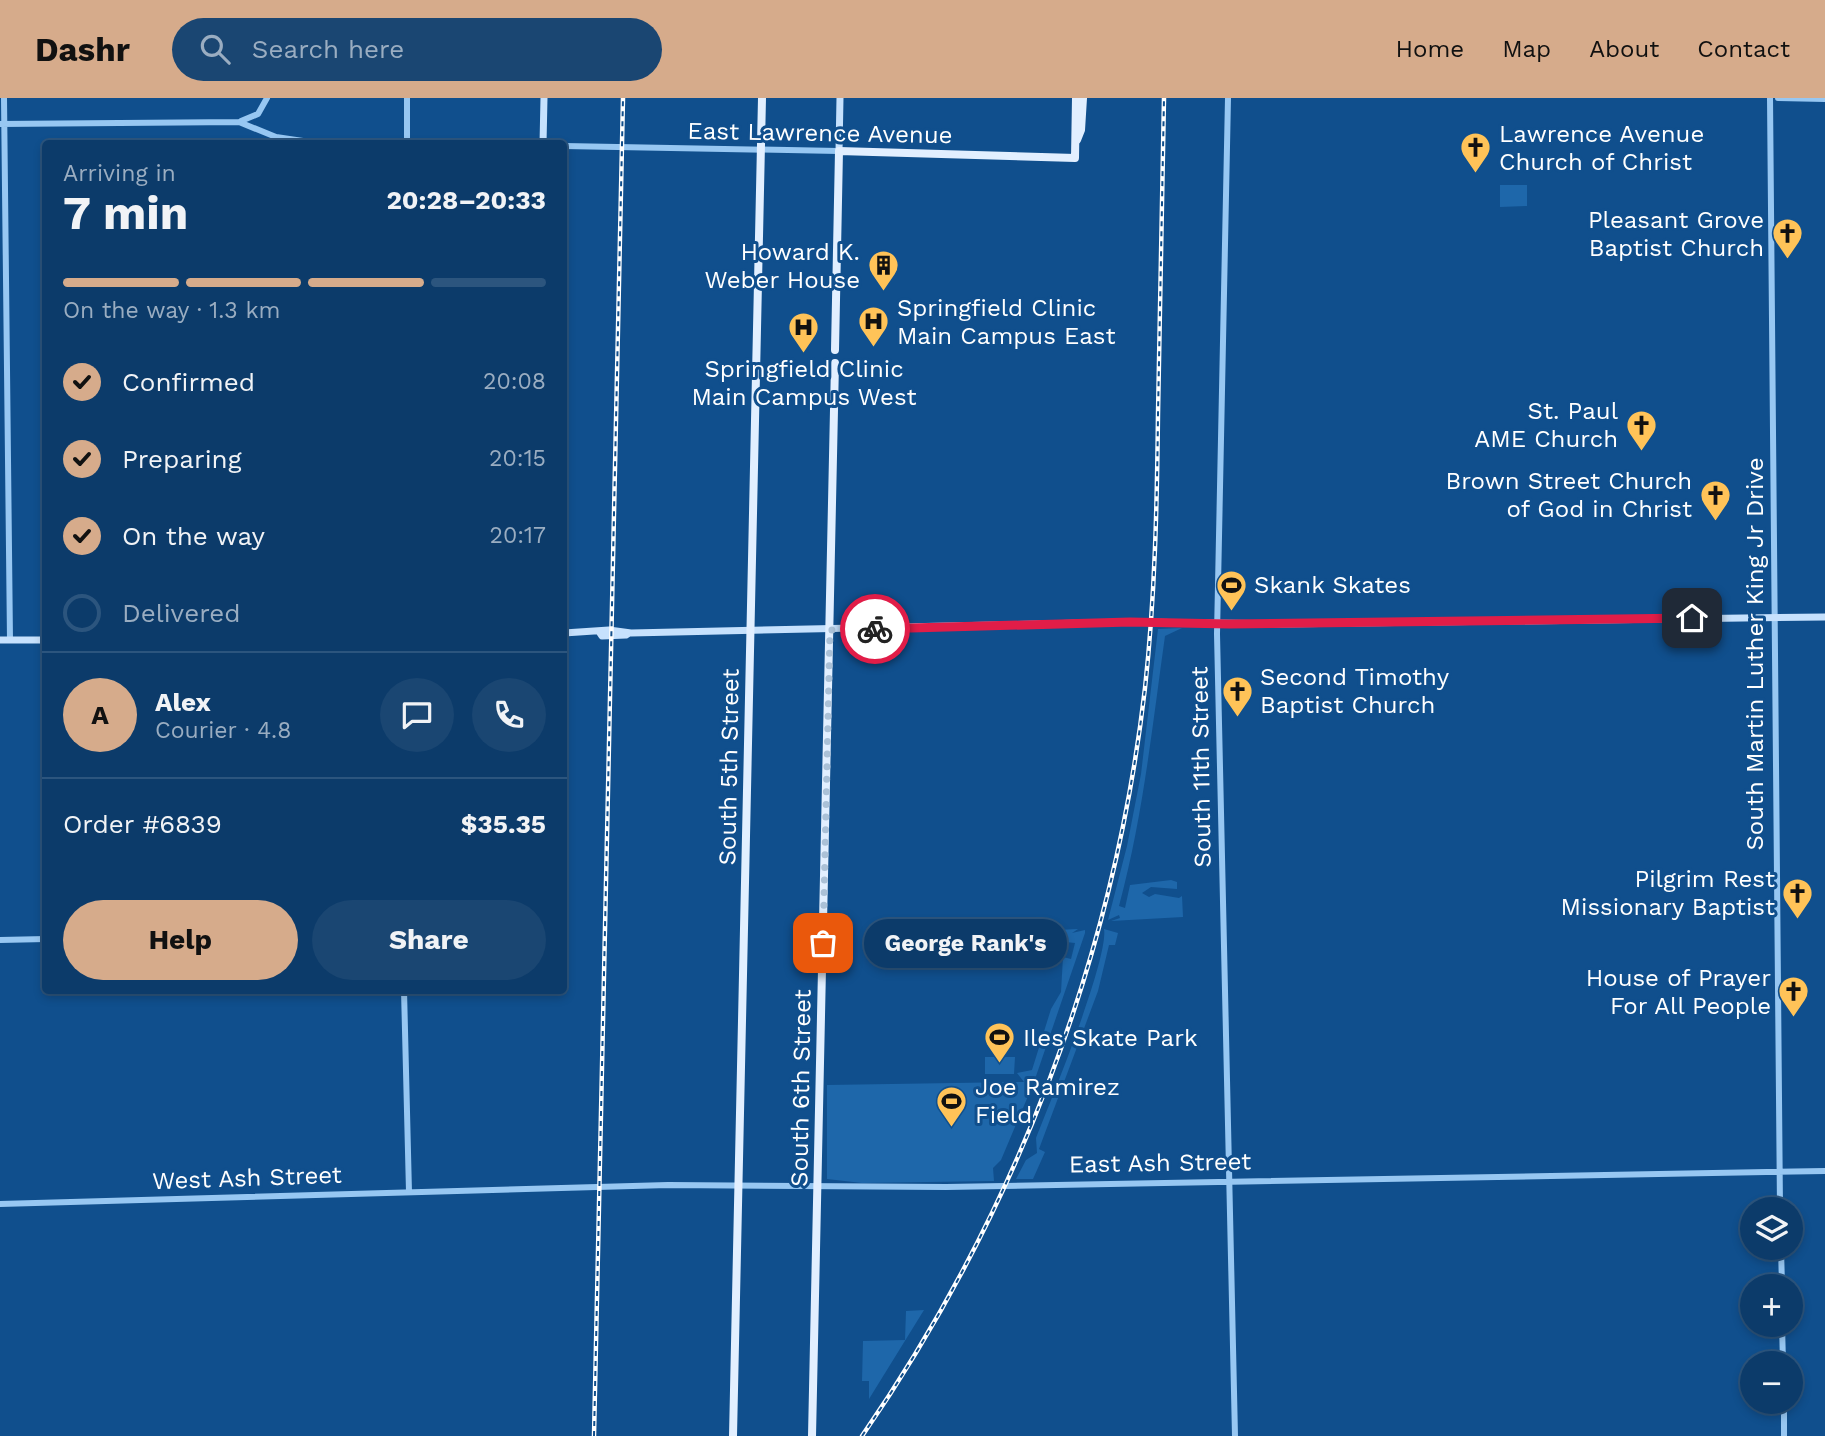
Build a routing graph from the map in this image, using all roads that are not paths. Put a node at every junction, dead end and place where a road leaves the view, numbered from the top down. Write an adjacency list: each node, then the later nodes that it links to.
1 (4, 98): 14 (street)
2 (267, 98): 13 (street)
3 (407, 98): 16 (street)
4 (544, 98): 17 (main road)
5 (762, 98): 20 (main road, South 5th Street)
6 (840, 98): 21 (main road)
7 (1076, 98): 18 (main road)
8 (1083, 98): 18 (main road)
9 (1228, 98): 26 (street, South 11th Street)
10 (1770, 98): 25 (street, South Martin Luther King Jr Drive)
11 (1778, 98): 12 (street)
12 (1825, 99)
13 (239, 122): 14 (street); 15 (street)
14 (2, 124): 32 (street)
15 (333, 140)
16 (407, 140)
17 (543, 140)
18 (1075, 142): 21 (main road, East Lawrence Avenue)
19 (567, 146): 20 (street, East Lawrence Avenue)
20 (761, 150): 21 (street, East Lawrence Avenue); 28 (main road, South 5th Street)
21 (839, 151): 22 (main road)
22 (835, 350)
23 (835, 363): 27 (main road, South 6th Street)
24 (1825, 617): 25 (main road)
25 (1773, 618): 26 (main road); 37 (street, South Martin Luther King Jr Drive)
26 (1217, 624): 27 (main road); 38 (street, South 11th Street)
27 (830, 630): 28 (main road); 40 (main road, South 6th Street)
28 (751, 631): 29 (main road); 39 (main road, South 5th Street)
29 (567, 634)
30 (42, 639): 32 (main road)
31 (0, 640): 32 (main road)
32 (9, 640)
33 (42, 939): 34 (street)
34 (0, 940)
35 (404, 994): 42 (street)
36 (1825, 1171): 37 (street, East Ash Street)
37 (1780, 1172): 38 (street, East Ash Street); 43 (street, South Martin Luther King Jr Drive)
38 (1230, 1181): 40 (street, East Ash Street); 48 (street, South 11th Street)
39 (740, 1186): 40 (street, East Ash Street); 41 (street, East Ash Street); 46 (main road, South 5th Street)
40 (818, 1188): 47 (main road, South 6th Street)
41 (496, 1190): 42 (street, West Ash Street)
42 (409, 1192): 44 (street, West Ash Street)
43 (1780, 1197)
44 (0, 1204)
45 (1784, 1414): 49 (street)
46 (733, 1436)
47 (812, 1436)
48 (1235, 1436)
49 (1784, 1436)

